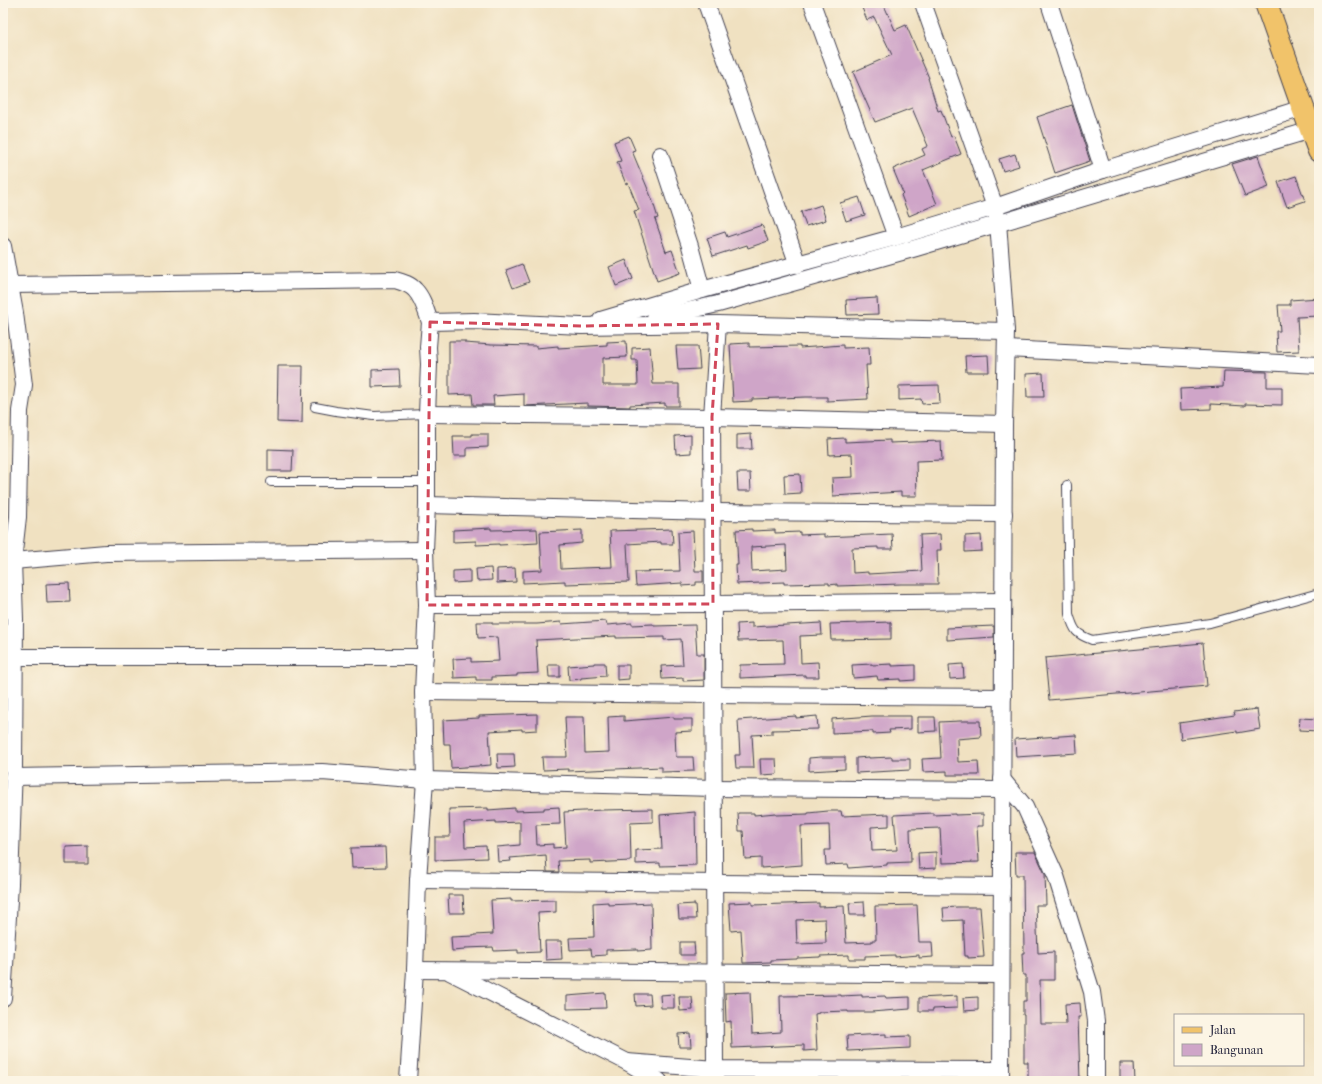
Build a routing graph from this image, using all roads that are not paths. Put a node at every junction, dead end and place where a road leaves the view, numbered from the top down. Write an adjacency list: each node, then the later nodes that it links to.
1 (706, 3): 14 (street)
2 (812, 3): 12 (street)
3 (923, 3): 11 (street)
4 (1049, 3): 10 (street)
5 (1266, 3): 6 (main road)
6 (1302, 108): 7 (main road); 10 (street)
7 (1311, 130): 8 (main road); 11 (street)
8 (1319, 152)
9 (660, 155): 16 (street)
10 (1104, 170): 11 (street)
11 (996, 215): 12 (street); 19 (street); 21 (street)
12 (896, 237): 14 (street)
13 (3, 246): 15 (street)
14 (798, 265): 16 (street)
15 (10, 285): 17 (street); 35 (street)
16 (702, 290): 20 (street)
17 (430, 322): 20 (street); 25 (street)
18 (718, 324): 19 (street); 21 (street); 26 (street)
19 (624, 325): 20 (street)
20 (581, 326)
21 (1006, 331): 22 (street)
22 (1006, 349): 23 (street); 27 (street)
23 (1319, 364)
24 (315, 407): 25 (lane)
25 (427, 414): 26 (street); 29 (street)
26 (712, 417): 27 (street); 32 (street)
27 (1004, 424): 33 (street)
28 (271, 482): 29 (lane)
29 (426, 482): 31 (street)
30 (1067, 485): 36 (lane)
31 (426, 505): 32 (street); 34 (street)
32 (713, 512): 33 (street); 38 (street)
33 (1004, 514): 37 (street)
34 (425, 550): 35 (street); 39 (street)
35 (13, 561): 40 (street)
36 (1319, 593)
37 (1003, 601): 38 (street); 45 (street)
38 (713, 604): 39 (street); 44 (street)
39 (427, 605): 42 (street)
40 (9, 620): 41 (street)
41 (15, 657): 42 (street); 46 (street)
42 (425, 657): 43 (street)
43 (423, 692): 44 (street); 47 (street)
44 (713, 695): 45 (street); 49 (street)
45 (1003, 697): 48 (street)
46 (13, 777): 47 (street); 51 (street)
47 (425, 780): 49 (street); 50 (street)
48 (1002, 785): 49 (street); 53 (street); 64 (street)
49 (714, 788): 52 (street)
50 (418, 880): 52 (street); 54 (street)
51 (6, 883): 58 (street)
52 (714, 884): 53 (street); 56 (street)
53 (1002, 886): 57 (street)
54 (415, 970): 55 (street); 62 (street)
55 (447, 970): 56 (street); 59 (street)
56 (714, 973): 57 (street); 60 (street)
57 (1001, 975): 61 (street)
58 (3, 998)
59 (628, 1062): 60 (street); 63 (street)
60 (715, 1069): 61 (street)
61 (1001, 1075)
62 (408, 1081)
63 (659, 1081)
64 (1096, 1081)

